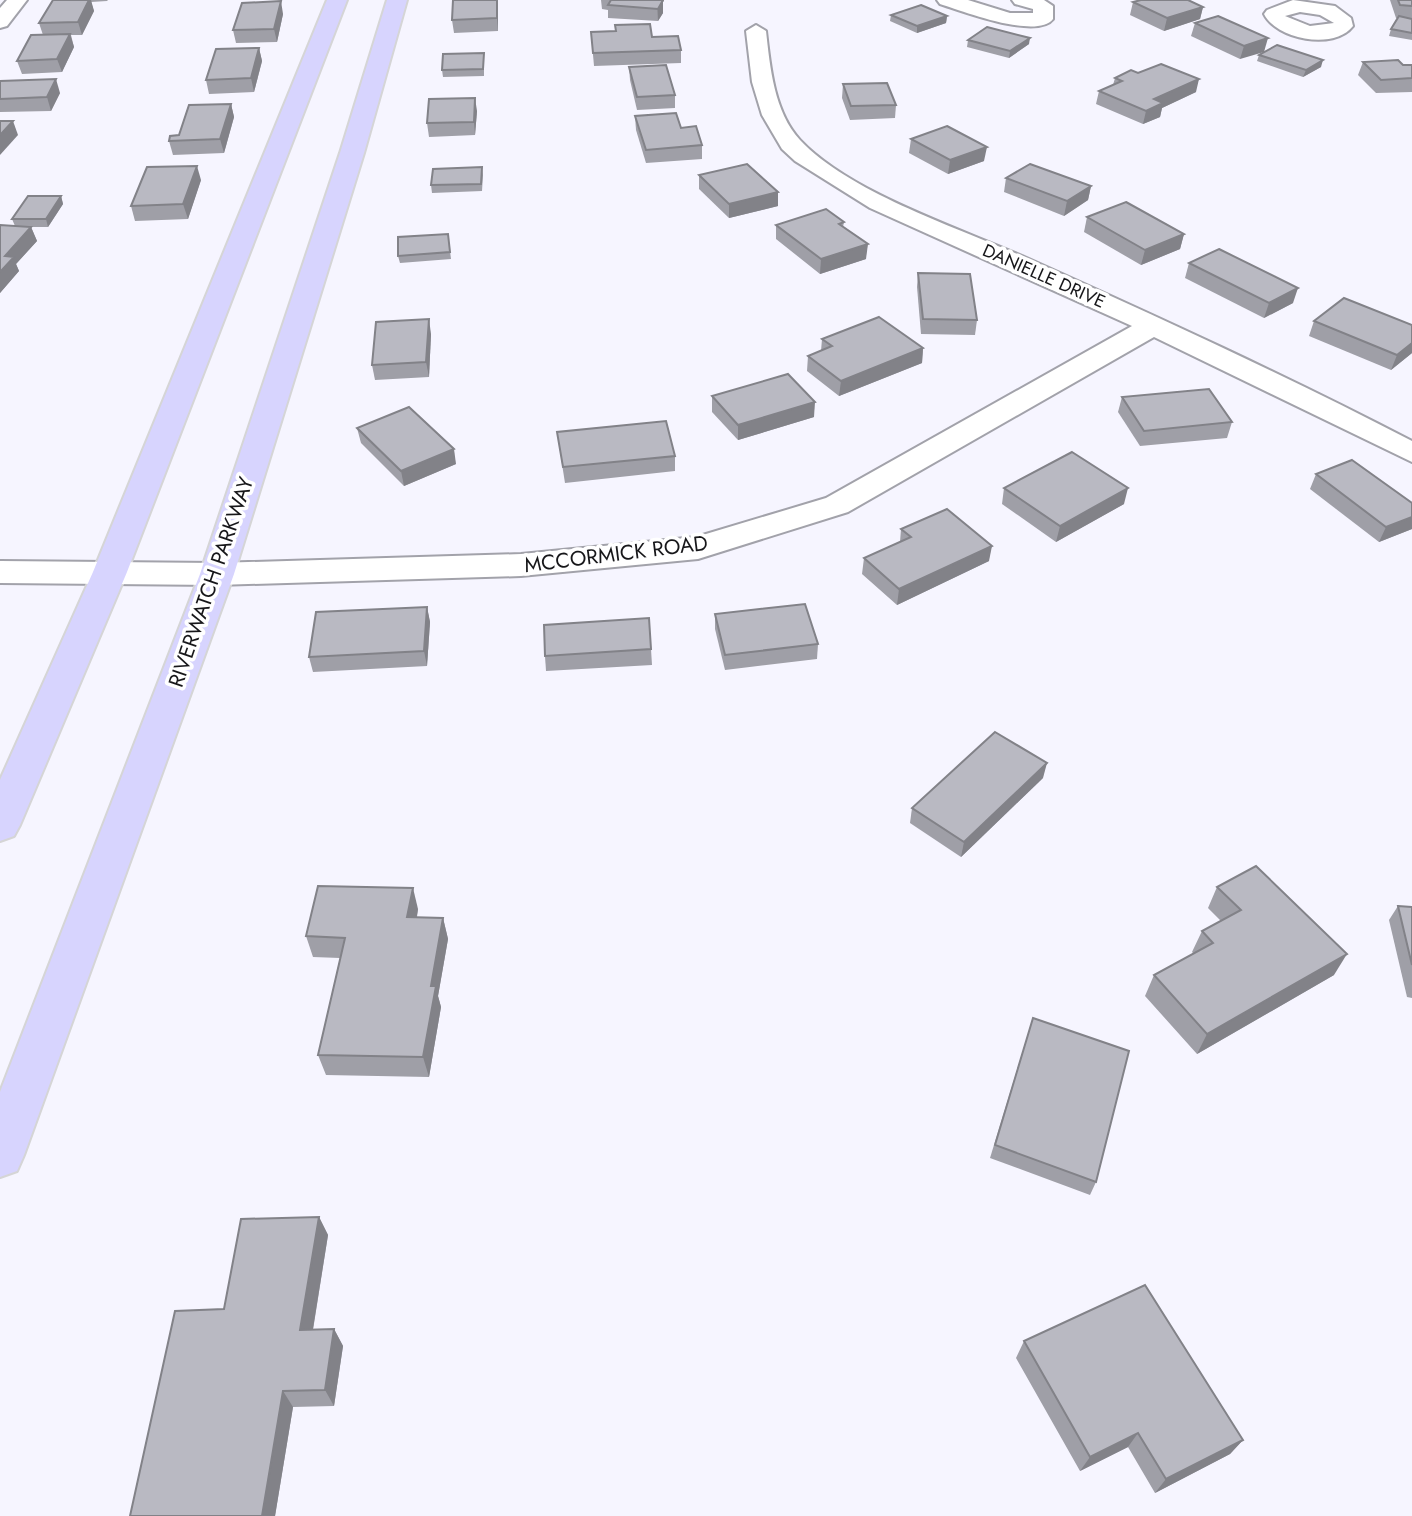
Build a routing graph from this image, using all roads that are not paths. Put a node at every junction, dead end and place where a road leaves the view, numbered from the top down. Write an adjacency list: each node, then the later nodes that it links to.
1 (17, 0): 8 (street)
2 (337, 0): 13 (main road)
3 (397, 0): 14 (main road, RIVERWATCH PARKWAY)
4 (947, 0): 7 (street)
5 (1000, 0): 7 (street)
6 (1022, 0): 7 (street)
7 (972, 10)
8 (0, 22)
9 (756, 31): 10 (street, DANIELLE DRIVE)
10 (1153, 326): 11 (street, DANIELLE DRIVE); 14 (street, MCCORMICK ROAD)
11 (1412, 453)
12 (0, 572): 13 (street, MCCORMICK ROAD)
13 (110, 572): 14 (street, MCCORMICK ROAD); 15 (main road)
14 (217, 573): 16 (main road, RIVERWATCH PARKWAY)
15 (0, 825)
16 (0, 1155)

